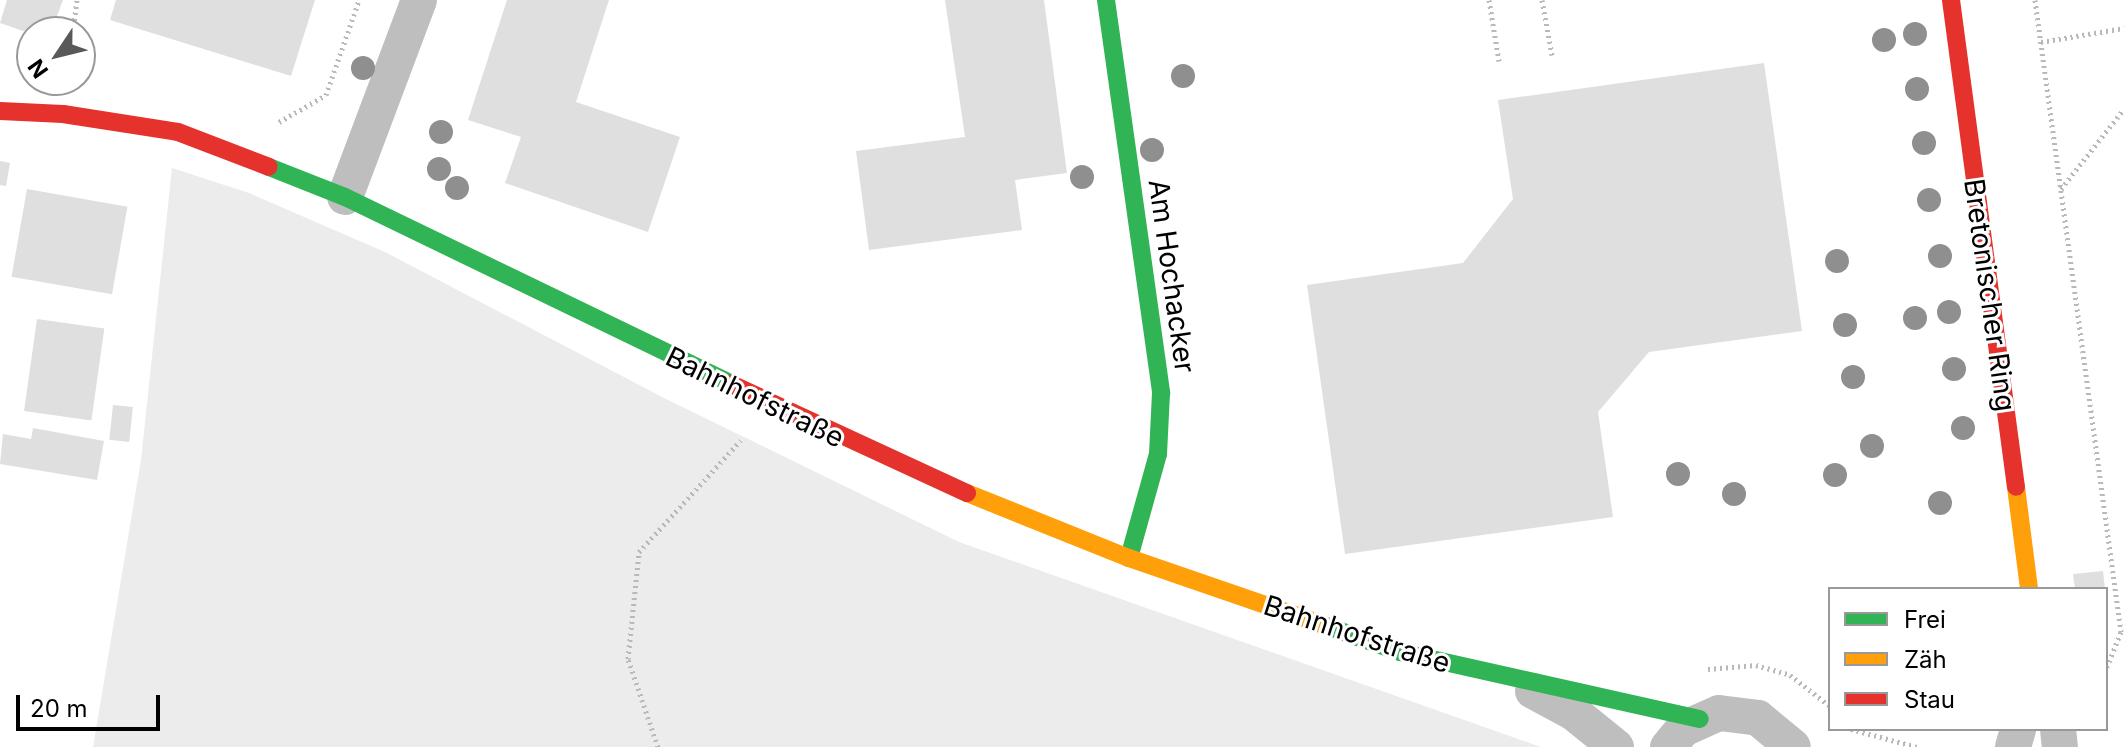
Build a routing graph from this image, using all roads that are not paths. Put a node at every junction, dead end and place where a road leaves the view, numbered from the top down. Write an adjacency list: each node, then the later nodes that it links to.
1 (419, 0): 5 (street)
2 (1106, 0): 6 (street, Am Hochacker)
3 (1951, 0): 7 (street, Bretonischer Ring)
4 (0, 111): 5 (street, Bahnhofstraße)
5 (345, 197): 6 (street, Bahnhofstraße)
6 (1129, 558): 8 (street, Bahnhofstraße)
7 (2029, 587)
8 (1517, 682): 9 (street, Bahnhofstraße); 11 (street, Bahnhofstraße)
9 (1700, 719): 10 (street, Bahnhofstraße); 12 (street)
10 (1794, 745)
11 (1616, 747)
12 (1668, 747)

